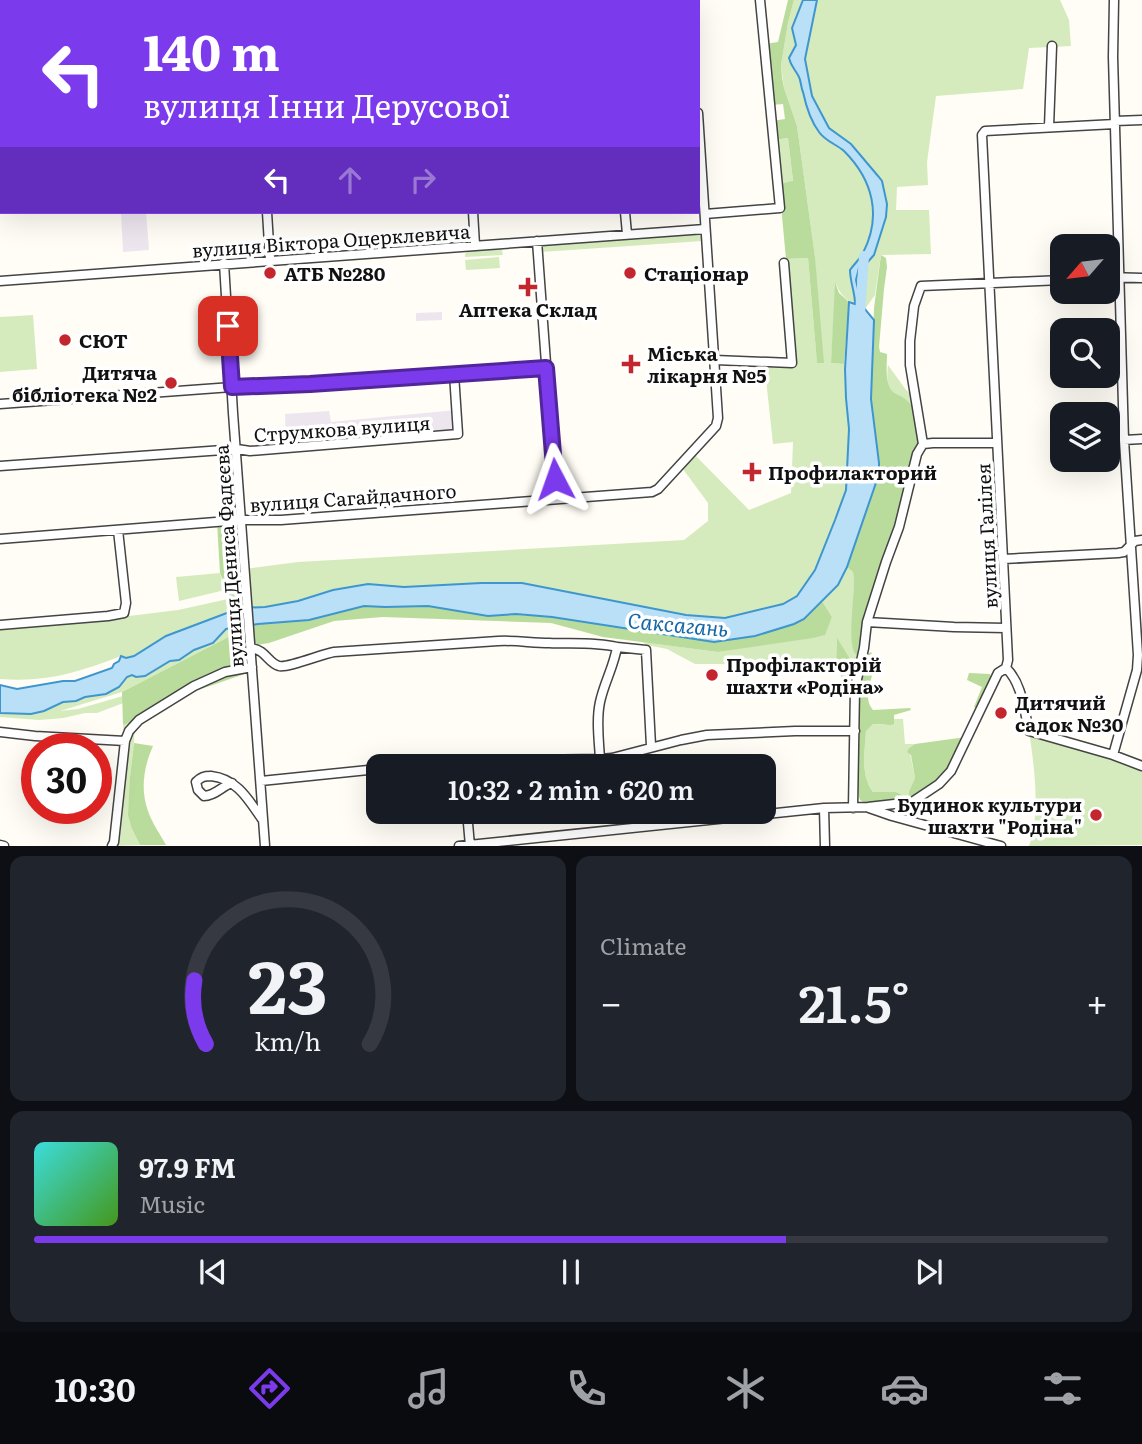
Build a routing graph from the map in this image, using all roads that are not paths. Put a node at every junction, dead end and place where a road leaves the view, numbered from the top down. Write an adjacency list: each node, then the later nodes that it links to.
1 (760, 0): 11 (street)
2 (1114, 0): 5 (street)
3 (1052, 46): 6 (street)
4 (1142, 120): 5 (street)
5 (1115, 123): 6 (street); 14 (street)
6 (1049, 127): 24 (street, вулиця Галілея)
7 (700, 142): 11 (street, вулиця Сагайдачного)
8 (267, 214): 17 (street)
9 (473, 214): 16 (street)
10 (625, 214): 13 (street)
11 (705, 214): 12 (street, вулиця Сагайдачного)
12 (705, 229): 13 (street, вулиця Віктора Оцерклевича); 26 (street, вулиця Сагайдачного)
13 (627, 234): 15 (street, вулиця Віктора Оцерклевича)
14 (1118, 234)
15 (537, 241): 16 (street, вулиця Віктора Оцерклевича); 27 (street)
16 (475, 245): 17 (street, вулиця Віктора Оцерклевича)
17 (270, 260): 18 (street, вулиця Віктора Оцерклевича)
18 (224, 263): 23 (street, вулиця Віктора Оцерклевича); 29 (street, вулиця Дениса Фадєєва)
19 (783, 263): 26 (street)
20 (1120, 278): 21 (street)
21 (1142, 278)
22 (1050, 280): 24 (street)
23 (0, 281)
24 (990, 283): 33 (street, вулиця Галілея); 34 (street)
25 (1120, 304): 32 (street)
26 (715, 360): 37 (street, вулиця Сагайдачного)
27 (546, 368): 28 (street); 37 (street)
28 (454, 374): 29 (street); 35 (street, Струмкова вулиця)
29 (232, 387): 30 (street); 35 (street, вулиця Дениса Фадєєва)
30 (0, 404)
31 (1142, 439): 32 (street)
32 (1124, 440): 42 (street)
33 (997, 443): 34 (street, вулиця Галілея); 43 (street, вулиця Галілея)
34 (923, 444): 44 (street)
35 (237, 449): 36 (street, Струмкова вулиця); 38 (street, вулиця Дениса Фадєєва)
36 (0, 466)
37 (556, 499): 38 (street, вулиця Сагайдачного)
38 (241, 520): 39 (street, вулиця Сагайдачного); 47 (street, вулиця Дениса Фадєєва)
39 (118, 530): 40 (street, вулиця Сагайдачного); 45 (street)
40 (0, 539)
41 (1142, 540): 42 (street)
42 (1130, 544): 43 (street); 57 (street)
43 (1003, 559): 46 (street, вулиця Галілея)
44 (867, 622): 46 (street, вулиця Галілея); 51 (street)
45 (0, 625)
46 (1006, 628): 50 (street, вулиця Галілея)
47 (251, 647): 48 (street); 49 (street, вулиця Дениса Фадєєва)
48 (617, 647): 54 (street); 55 (street)
49 (253, 667): 53 (street); 60 (street, вулиця Дениса Фадєєва)
50 (1006, 668): 57 (street); 62 (street)
51 (855, 731): 54 (street); 64 (street)
52 (0, 732): 53 (street)
53 (125, 741): 67 (street)
54 (651, 746): 56 (street)
55 (600, 754)
56 (625, 754)
57 (1113, 755): 58 (street)
58 (1142, 766)
59 (366, 770): 60 (street)
60 (261, 781): 65 (street, вулиця Дениса Фадєєва)
61 (232, 783): 65 (street)
62 (868, 807): 64 (street); 72 (street)
63 (824, 808): 64 (street); 70 (street); 71 (street)
64 (853, 808)
65 (264, 822): 68 (street, вулиця Дениса Фадєєва)
66 (468, 824): 70 (street)
67 (112, 845)
68 (265, 845)
69 (459, 845): 70 (street)
70 (470, 845)
71 (825, 845)
72 (1000, 845)

